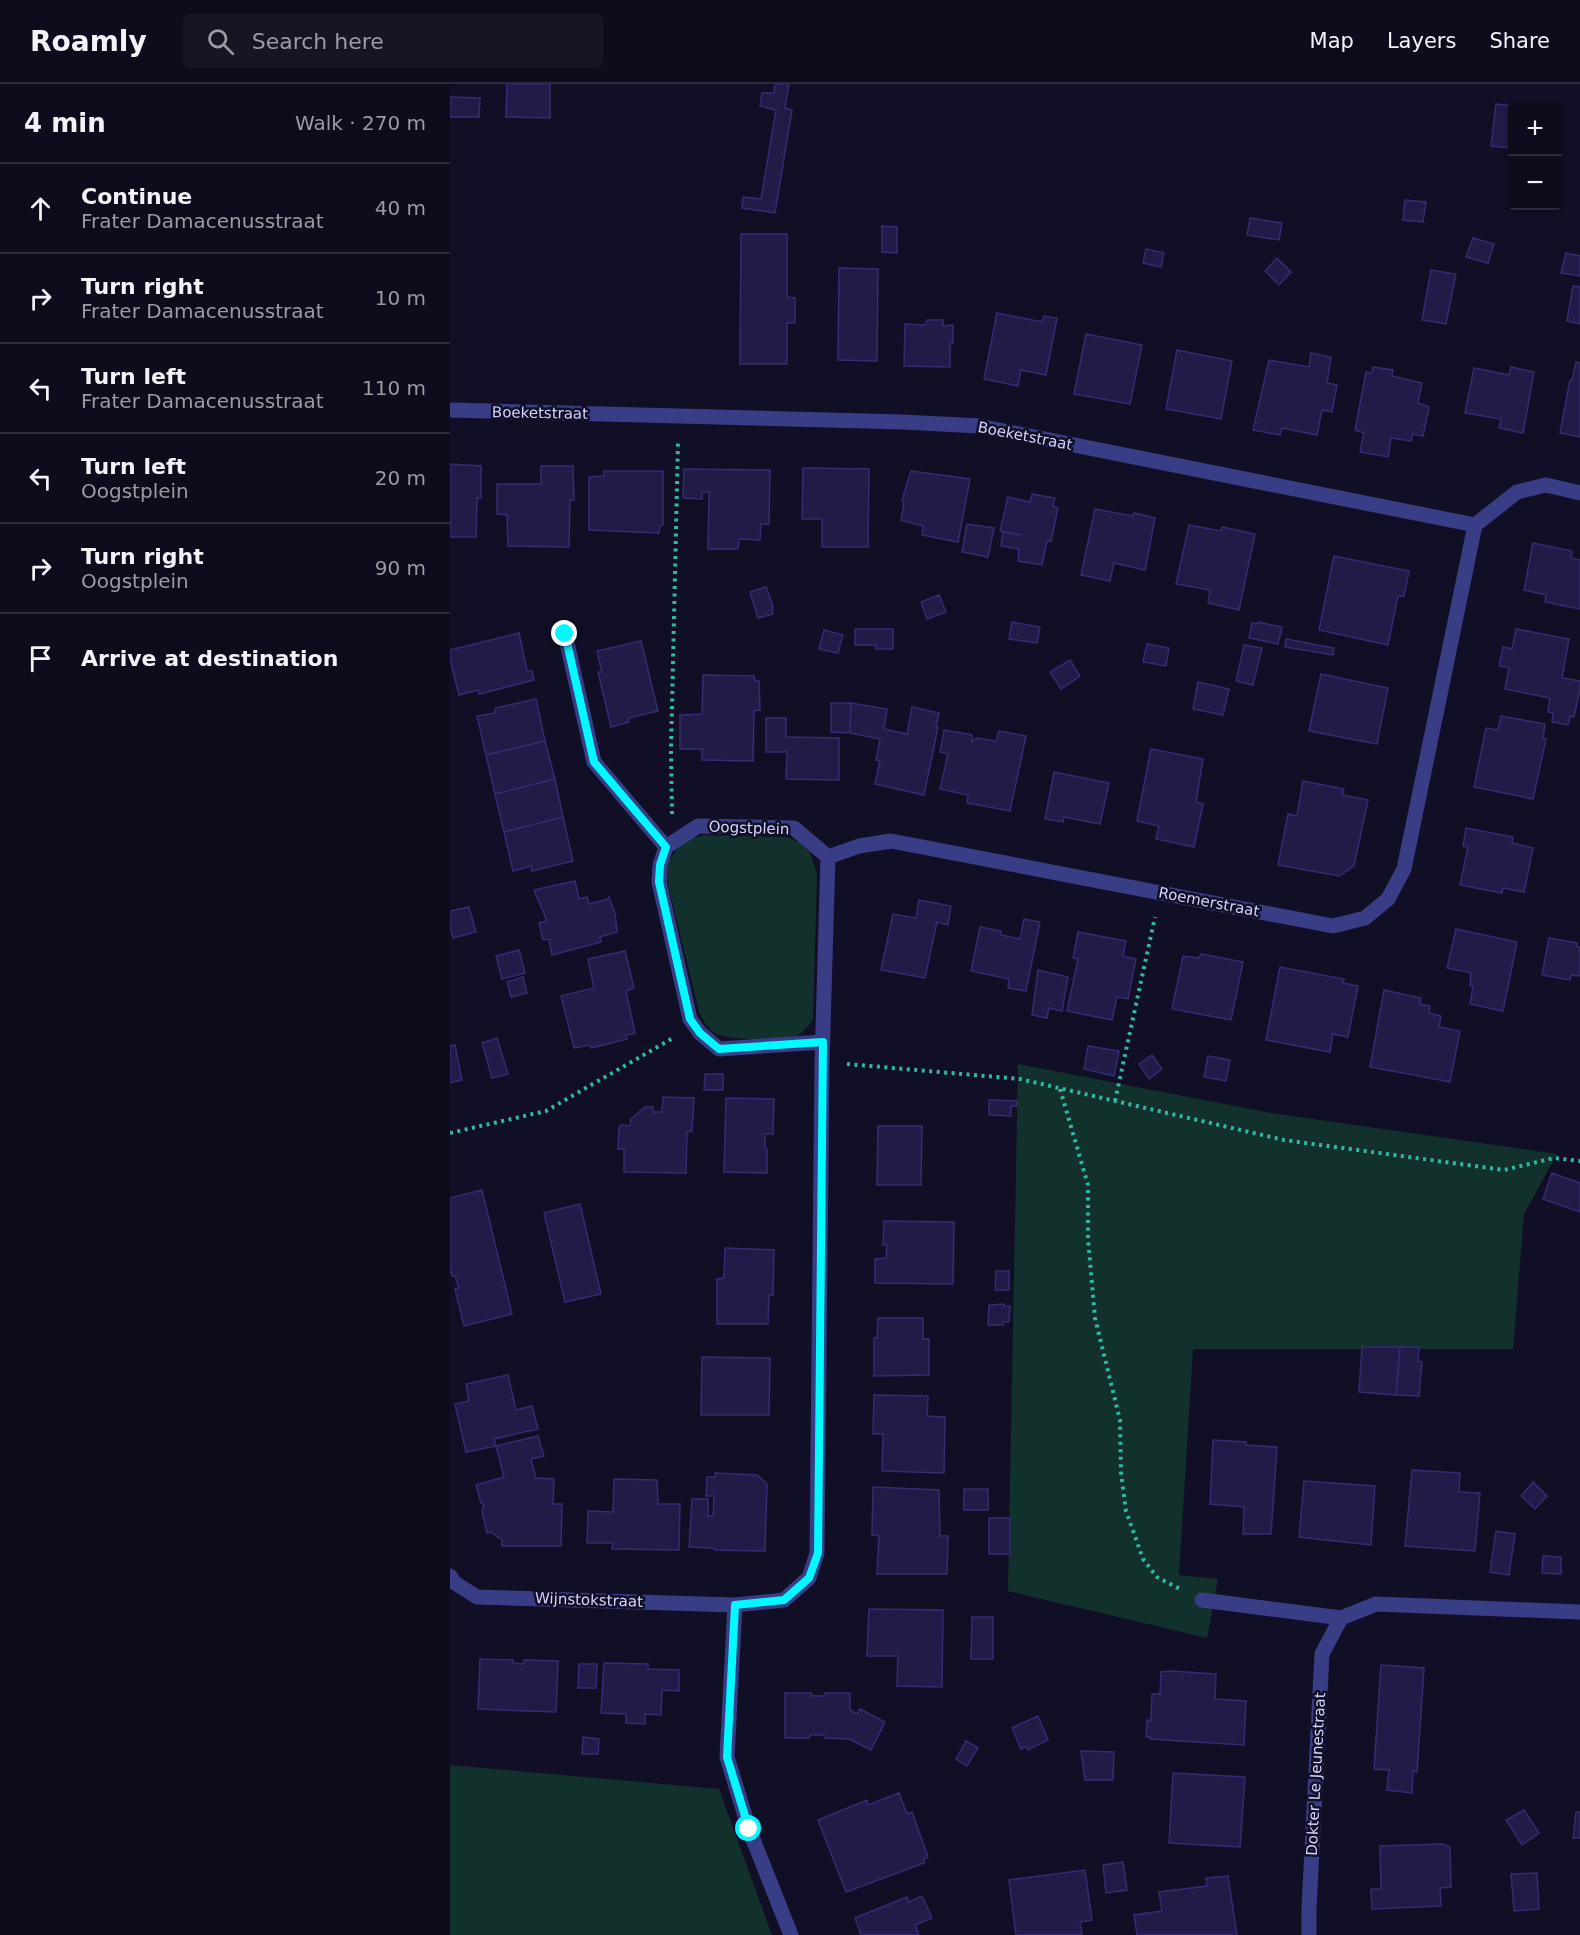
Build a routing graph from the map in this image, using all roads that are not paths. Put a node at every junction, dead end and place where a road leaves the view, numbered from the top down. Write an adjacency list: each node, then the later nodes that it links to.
1 (450, 411): 3 (street, Boeketstraat)
2 (1580, 493): 3 (street)
3 (1475, 525): 6 (street, Roemerstraat)
4 (565, 634): 5 (street)
5 (669, 845): 6 (street, Oogstplein); 7 (street)
6 (828, 856): 7 (street)
7 (823, 1042): 10 (street, Wijnstokstraat)
8 (450, 1576): 10 (street, Wijnstokstraat)
9 (1202, 1600): 12 (street)
10 (735, 1605): 13 (street)
11 (1580, 1612): 12 (street)
12 (1341, 1618): 14 (street, Dokter Le Jeunestraat)
13 (791, 1935)
14 (1310, 1935)

